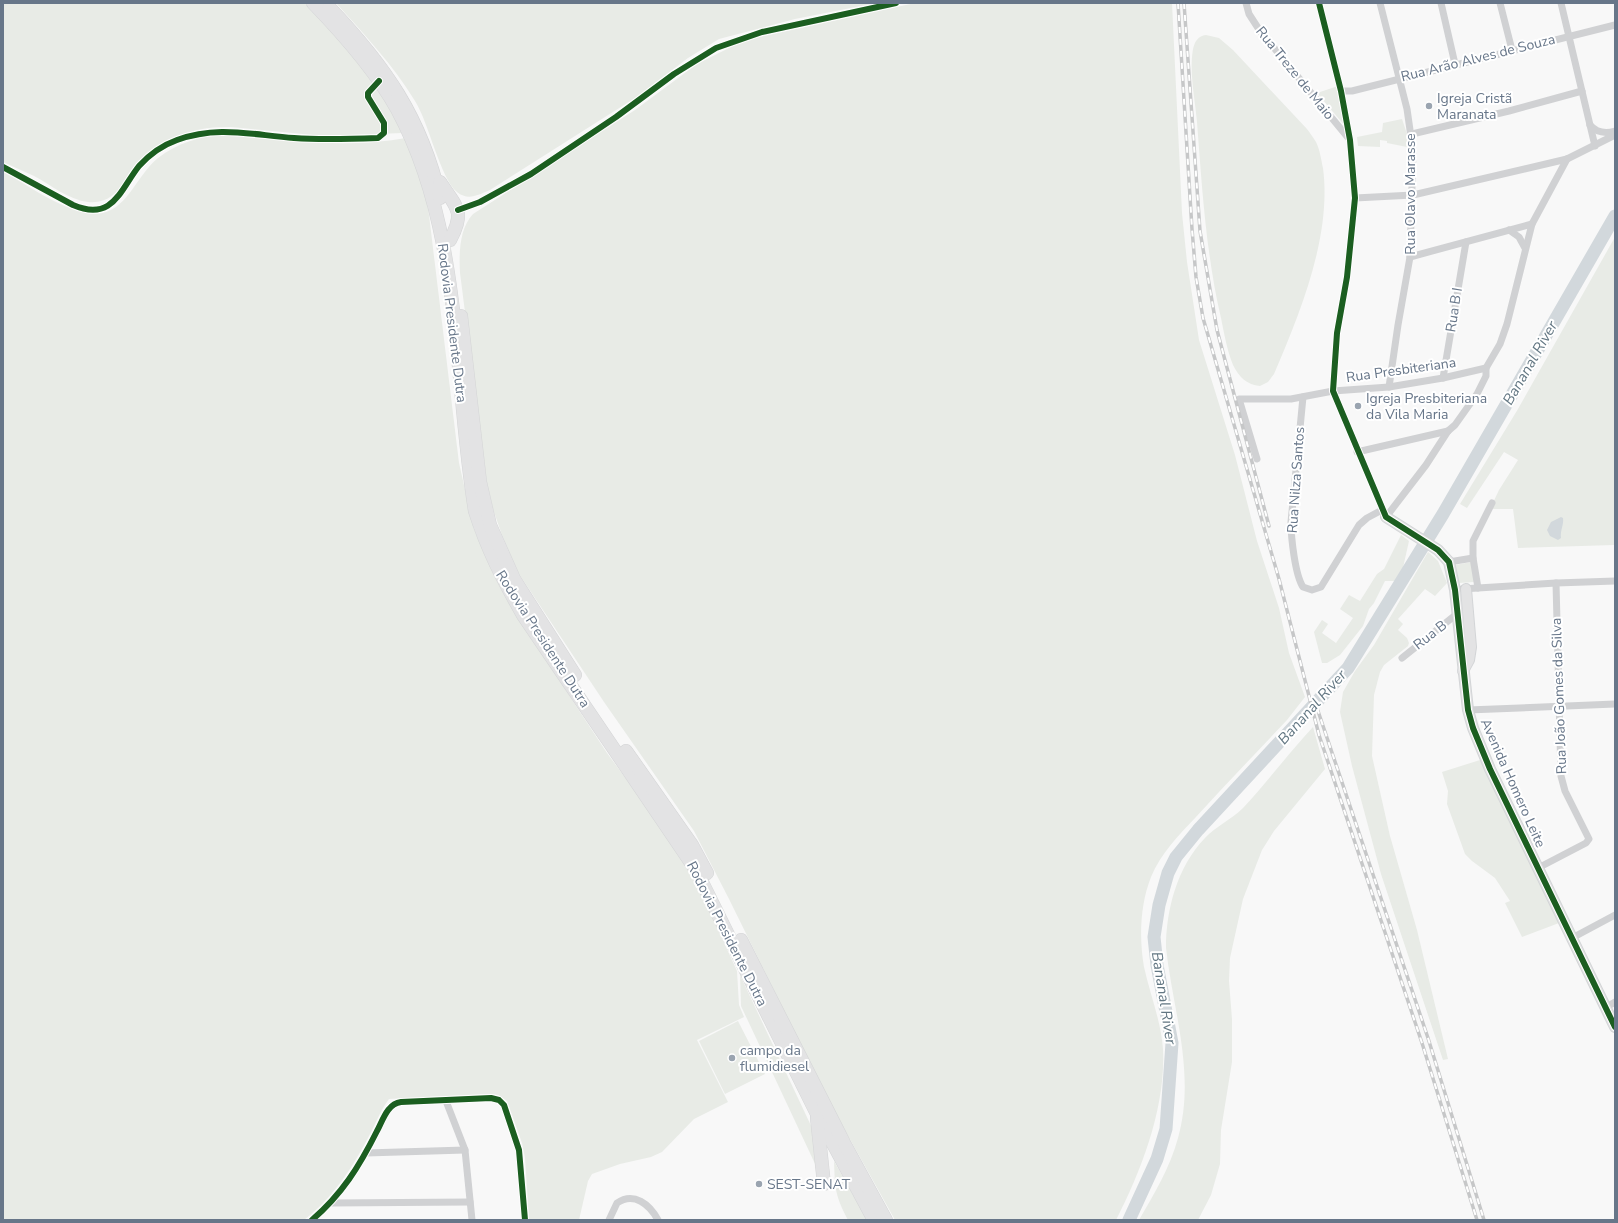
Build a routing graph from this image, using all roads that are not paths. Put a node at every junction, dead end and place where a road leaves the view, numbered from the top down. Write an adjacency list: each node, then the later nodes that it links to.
1 (309, 3): 10 (highway)
2 (313, 3): 10 (highway, Rodovia Presidente Dutra)
3 (896, 3): 30 (street)
4 (1246, 3): 23 (street, Rua Treze de Maio)
5 (1319, 3): 17 (street)
6 (1380, 3): 15 (street, Rua Olavo Marasse)
7 (1441, 3): 14 (street)
8 (1500, 3): 13 (street)
9 (1561, 3): 12 (street)
10 (323, 8): 16 (highway, Rodovia Presidente Dutra); 27 (highway, Rodovia Presidente Dutra)
11 (1615, 25): 12 (street, Rua Arão Alves de Souza)
12 (1569, 36): 13 (street, Rua Arão Alves de Souza); 18 (street)
13 (1512, 50): 14 (street, Rua Arão Alves de Souza)
14 (1454, 64): 15 (street, Rua Arão Alves de Souza)
15 (1400, 78): 17 (street, Rua Arão Alves de Souza); 21 (street, Rua Olavo Marasse)
16 (379, 81): 26 (street); 68 (highway, Rodovia Presidente Dutra)
17 (1341, 91): 23 (street)
18 (1582, 91): 19 (street); 21 (street)
19 (1590, 125): 20 (street); 24 (street)
20 (1615, 131)
21 (1412, 134): 28 (street, Rua Olavo Marasse)
22 (1615, 135): 24 (street)
23 (1350, 140): 29 (street)
24 (1595, 146): 25 (street)
25 (1567, 159): 28 (street); 33 (street)
26 (3, 167)
27 (434, 173): 32 (highway); 35 (highway, Rodovia Presidente Dutra)
28 (1413, 195): 29 (street); 38 (street, Rua Olavo Marasse)
29 (1355, 198): 42 (street)
30 (480, 202)
31 (472, 206): 32 (street)
32 (458, 210): 35 (highway)
33 (1532, 224): 34 (street); 37 (street)
34 (1510, 230): 36 (street); 37 (street)
35 (450, 240): 80 (highway, Rodovia Presidente Dutra)
36 (1466, 242): 38 (street); 40 (street, Rua B I)
37 (1525, 248): 39 (street)
38 (1410, 257): 41 (street, Rua Olavo Marasse)
39 (1486, 368): 40 (street, Rua Presbiteriana); 44 (street)
40 (1443, 378): 41 (street, Rua Presbiteriana)
41 (1390, 387): 42 (street, Rua Presbiteriana)
42 (1333, 391): 43 (street, Rua Presbiteriana); 45 (street)
43 (1303, 397): 46 (street, Rua Presbiteriana); 48 (street, Rua Nilza Santos)
44 (1448, 432): 45 (street); 48 (street)
45 (1357, 452): 48 (street)
46 (1257, 459)
47 (1492, 503): 49 (street)
48 (1384, 514): 50 (street, Avenida Homero Leite)
49 (1473, 558): 50 (street); 53 (street)
50 (1449, 562): 54 (street, Avenida Homero Leite)
51 (1615, 581): 52 (street)
52 (1556, 582): 53 (street); 59 (street, Rua João Gomes da Silva)
53 (1478, 588): 54 (street)
54 (1460, 589): 55 (street, Avenida Homero Leite); 57 (street)
55 (1458, 613): 56 (street, Rua B); 57 (street, Avenida Homero Leite)
56 (1402, 658)
57 (1463, 671): 60 (street, Avenida Homero Leite)
58 (1615, 704): 59 (street)
59 (1560, 706): 60 (street); 61 (street, Rua João Gomes da Silva)
60 (1468, 710): 61 (street, Avenida Homero Leite)
61 (1538, 868): 63 (street, Avenida Homero Leite)
62 (1615, 916): 63 (street)
63 (1572, 938): 65 (street, Avenida Homero Leite)
64 (1615, 1002): 65 (street)
65 (1605, 1008): 66 (street, Avenida Homero Leite)
66 (1615, 1027)
67 (446, 1101): 69 (street); 70 (street); 76 (street)
68 (816, 1112): 71 (highway); 79 (highway, Rodovia Presidente Dutra)
69 (465, 1150): 70 (street); 72 (street)
70 (366, 1153): 73 (street)
71 (824, 1184)
72 (470, 1202): 73 (street); 75 (street)
73 (331, 1203): 74 (street)
74 (312, 1220)
75 (472, 1220)
76 (525, 1220)
77 (609, 1220): 78 (street)
78 (658, 1220)
79 (874, 1220)
80 (886, 1220)

